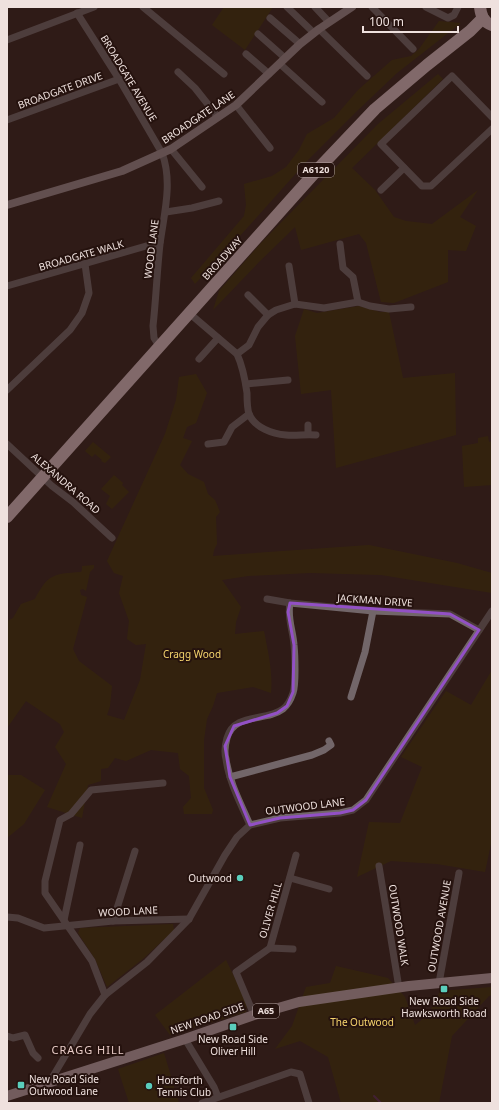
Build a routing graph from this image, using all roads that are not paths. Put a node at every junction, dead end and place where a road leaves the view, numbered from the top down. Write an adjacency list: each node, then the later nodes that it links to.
1 (94, 7): 10 (street)
2 (143, 7): 22 (street)
3 (287, 7): 14 (street)
4 (315, 7): 13 (street)
5 (352, 7): 9 (street, BROADGATE LANE)
6 (372, 7): 18 (street)
7 (426, 7): 8 (street)
8 (458, 7)
9 (341, 10): 13 (street, BROADGATE LANE)
10 (77, 13): 16 (street); 25 (street, BROADGATE AVENUE)
11 (270, 18): 17 (street)
12 (487, 19): 50 (highway, BROADWAY / A6120)
13 (329, 22): 14 (street, BROADGATE LANE)
14 (317, 31): 17 (street, BROADGATE LANE); 24 (street)
15 (258, 34): 20 (street)
16 (7, 40)
17 (300, 44): 20 (street, BROADGATE LANE)
18 (413, 49)
19 (246, 54): 23 (street)
20 (282, 61): 23 (street, BROADGATE LANE); 26 (street)
21 (178, 72): 28 (street)
22 (224, 74)
23 (269, 74): 27 (street, BROADGATE LANE)
24 (367, 76)
25 (120, 79): 30 (street, BROADGATE DRIVE); 34 (street, BROADGATE AVENUE)
26 (322, 102)
27 (236, 105): 28 (street, BROADGATE LANE); 32 (street)
28 (218, 117): 33 (street, BROADGATE LANE)
29 (492, 117): 35 (street)
30 (7, 120)
31 (492, 129): 35 (street)
32 (270, 148)
33 (171, 149): 34 (street, BROADGATE LANE); 36 (street)
34 (162, 153): 39 (street, BROADGATE LANE); 40 (street, WOOD LANE)
35 (404, 168): 37 (street)
36 (202, 186)
37 (381, 190)
38 (219, 200): 40 (street)
39 (7, 205)
40 (166, 212): 41 (street, WOOD LANE)
41 (160, 242): 43 (street, BROADGATE WALK); 53 (street, WOOD LANE)
42 (340, 244): 47 (street)
43 (85, 264): 45 (street, BROADGATE WALK); 58 (street)
44 (288, 266): 48 (street)
45 (7, 286)
46 (248, 295): 51 (street)
47 (358, 302): 48 (street); 49 (street)
48 (295, 304): 51 (street)
49 (411, 307)
50 (189, 313): 52 (street); 53 (highway, BROADWAY / A6120)
51 (268, 314): 54 (street)
52 (218, 338): 54 (street); 55 (street)
53 (159, 346): 65 (highway, BROADWAY / A6120)
54 (237, 354): 57 (street)
55 (199, 359)
56 (288, 380): 57 (street)
57 (246, 384): 59 (street)
58 (7, 390)
59 (249, 414): 61 (street); 64 (street)
60 (308, 426): 61 (street)
61 (308, 434): 62 (street)
62 (316, 435)
63 (7, 444): 65 (street, ALEXANDRA ROAD)
64 (208, 444)
65 (43, 477): 66 (highway, BROADWAY / A6120); 67 (street, ALEXANDRA ROAD)
66 (7, 517)
67 (112, 538)
68 (267, 599): 69 (street, JACKMAN DRIVE)
69 (290, 603): 70 (street, JACKMAN DRIVE); 75 (street)
70 (373, 611): 72 (street, JACKMAN DRIVE); 73 (street)
71 (492, 611): 72 (street, OUTWOOD LANE)
72 (479, 630): 77 (street, OUTWOOD LANE)
73 (351, 697)
74 (331, 744): 75 (street)
75 (230, 777): 77 (street)
76 (163, 783): 88 (street)
77 (250, 825): 86 (street)
78 (80, 845): 88 (street)
79 (135, 851): 87 (street)
80 (296, 855): 83 (street, OLIVER HILL)
81 (380, 866): 93 (street, OUTWOOD WALK)
82 (459, 873): 92 (street, OUTWOOD AVENUE)
83 (290, 878): 84 (street, OLIVER HILL); 89 (street, OLIVER HILL)
84 (329, 889)
85 (7, 917): 88 (street, WOOD LANE)
86 (189, 919): 87 (street, WOOD LANE); 94 (street)
87 (113, 921): 88 (street, WOOD LANE)
88 (66, 922): 94 (street)
89 (270, 948): 90 (street, OLIVER HILL); 95 (street, OLIVER HILL)
90 (293, 949)
91 (492, 978): 92 (main road, NEW ROAD SIDE / A65)
92 (439, 983): 93 (main road, NEW ROAD SIDE / A65)
93 (399, 988): 95 (main road, NEW ROAD SIDE / A65)
94 (105, 995): 99 (street)
95 (254, 1015): 97 (main road, NEW ROAD SIDE / A65)
96 (7, 1036): 98 (street)
97 (185, 1039): 99 (main road, NEW ROAD SIDE / A65); 101 (street)
98 (38, 1058)
99 (49, 1082): 100 (main road, NEW ROAD SIDE / A65)
100 (7, 1096)
101 (218, 1097): 102 (street); 103 (street)
102 (202, 1103)
103 (309, 1103)

